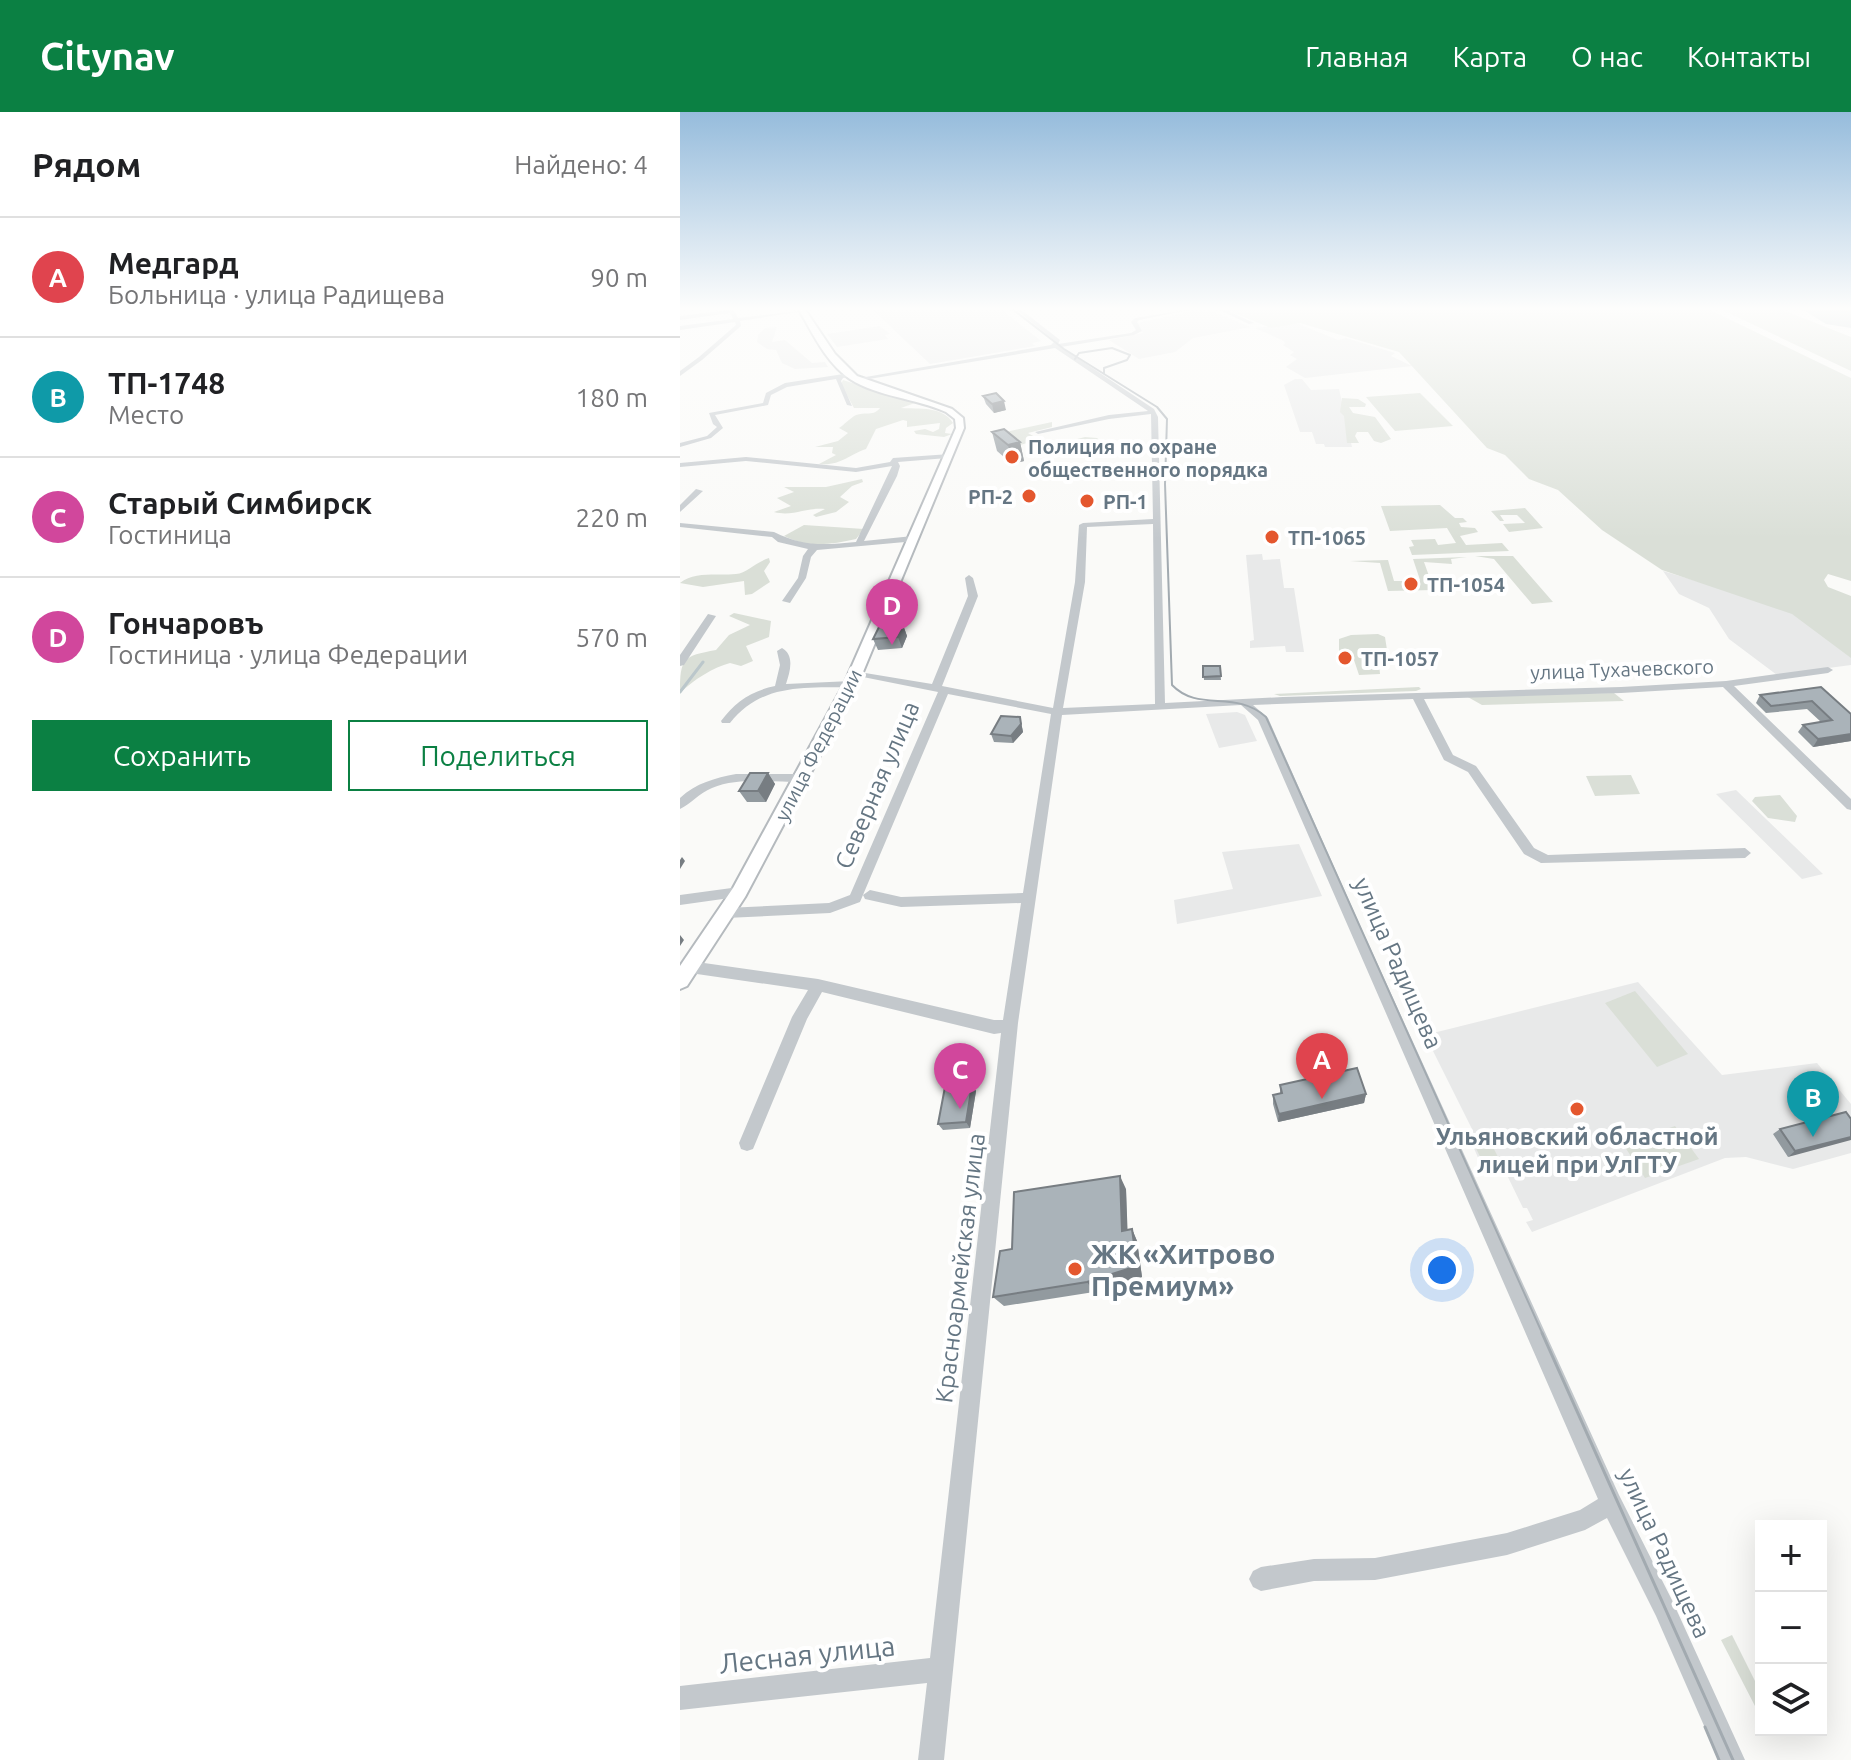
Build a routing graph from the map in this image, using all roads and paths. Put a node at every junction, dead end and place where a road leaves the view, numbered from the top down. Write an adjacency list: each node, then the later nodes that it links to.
1 (786, 385): 8 (street)
2 (840, 385): 5 (street)
3 (875, 385): 9 (main road, улица Федерации)
4 (1113, 385): 6 (street)
5 (850, 405)
6 (1153, 412): 7 (street); 14 (street)
7 (1038, 432)
8 (680, 445)
9 (947, 456): 10 (street); 16 (main road, улица Федерации)
10 (895, 463): 11 (street); 17 (street)
11 (680, 465)
12 (699, 491): 13 (street)
13 (680, 510)
14 (1157, 521): 31 (street); 32 (street, Красноармейская улица)
15 (680, 525): 18 (street)
16 (913, 539): 17 (street); 25 (main road, улица Федерации)
17 (860, 541): 18 (street)
18 (814, 548): 20 (street)
19 (969, 578): 28 (street, Северная улица)
20 (787, 601)
21 (711, 616): 23 (street)
22 (782, 651): 27 (street)
23 (680, 663)
24 (1828, 670): 26 (street, улица Тухачевского)
25 (854, 678): 27 (street); 28 (street); 34 (main road, улица Федерации)
26 (1726, 684): 29 (street, улица Тухачевского); 36 (street)
27 (779, 688): 33 (street)
28 (940, 689): 32 (street); 42 (street, Северная улица)
29 (1417, 696): 30 (street, улица Тухачевского); 37 (street)
30 (1243, 702): 31 (street); 47 (street, улица Радищева)
31 (1160, 706): 32 (street)
32 (1057, 712): 40 (street, Красноармейская улица)
33 (726, 721)
34 (802, 778): 35 (street); 38 (main road, улица Федерации)
35 (680, 805)
36 (1851, 806)
37 (1745, 853)
38 (739, 892): 41 (street); 42 (main road, улица Федерации)
39 (870, 895): 40 (street)
40 (1028, 898): 45 (street, Красноармейская улица)
41 (680, 900)
42 (726, 913): 43 (main road, улица Федерации)
43 (685, 974): 44 (street)
44 (818, 985): 45 (street); 46 (street)
45 (1010, 1026): 49 (street, Красноармейская улица)
46 (747, 1143)
47 (1611, 1503): 48 (street); 52 (street, улица Радищева)
48 (1261, 1579)
49 (941, 1669): 50 (street, Лесная улица); 51 (street, Красноармейская улица)
50 (680, 1698)
51 (931, 1760)
52 (1732, 1760)

